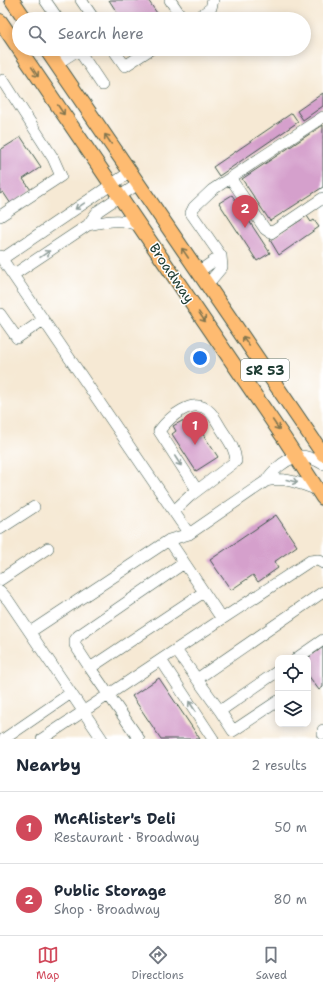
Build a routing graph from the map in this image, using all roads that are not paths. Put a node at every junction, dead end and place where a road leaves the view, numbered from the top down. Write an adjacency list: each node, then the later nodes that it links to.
1 (12, 0): 6 (main road)
2 (45, 0): 7 (street)
3 (81, 0): 8 (street)
4 (170, 0): 9 (street)
5 (213, 0): 10 (street)
6 (20, 12)
7 (53, 12)
8 (89, 12)
9 (178, 12)
10 (206, 12)
11 (0, 21): 12 (main road, Broadway / SR 53, one-way to 12)
12 (12, 38)
13 (24, 56): 26 (main road, Broadway / SR 53, one-way to 26)
14 (51, 56): 19 (main road, Broadway / SR 53)
15 (68, 56): 19 (street)
16 (83, 56): 21 (street)
17 (119, 56): 18 (street)
18 (140, 56)
19 (56, 64): 23 (main road, Broadway / SR 53, one-way to 19)
20 (0, 82): 28 (street)
21 (102, 85)
22 (323, 117): 24 (street)
23 (130, 172): 25 (main road, Broadway / SR 53); 26 (street)
24 (231, 178): 27 (street); 31 (street)
25 (138, 184): 26 (street); 33 (main road, Broadway / SR 53, one-way to 25)
26 (116, 190): 29 (street); 30 (main road, Broadway / SR 53); 32 (street, one-way to 32)
27 (323, 198)
28 (0, 216)
29 (88, 225): 30 (street); 34 (street, one-way to 29)
30 (141, 227): 39 (main road, Broadway / SR 53, one-way to 39)
31 (221, 256): 33 (street); 35 (street)
32 (1, 258): 34 (street)
33 (198, 272): 35 (main road, Broadway / SR 53)
34 (13, 275): 37 (street)
35 (207, 285): 38 (main road, Broadway / SR 53, one-way to 35)
36 (0, 314): 37 (street)
37 (43, 320): 45 (street)
38 (323, 454)
39 (296, 456): 40 (street); 41 (street); 43 (main road, Broadway / SR 53)
40 (323, 464)
41 (266, 481): 43 (street, one-way to 43); 47 (street)
42 (197, 490): 42 (street, one-way to 42); 45 (street)
43 (320, 494)
44 (34, 507): 46 (street)
45 (174, 512): 47 (street)
46 (0, 529)
47 (189, 534): 48 (street)
48 (169, 540): 50 (street); 57 (street)
49 (48, 548): 52 (street)
50 (184, 563): 54 (street); 62 (street)
51 (323, 564): 56 (street)
52 (0, 580)
53 (0, 591): 57 (street)
54 (204, 592): 56 (street); 62 (street)
55 (323, 592): 64 (street)
56 (222, 619): 59 (street)
57 (30, 632): 65 (street)
58 (323, 640): 60 (street)
59 (176, 650): 61 (street); 64 (street)
60 (301, 655)
61 (161, 660): 66 (street); 76 (street, one-way to 61)
62 (90, 668): 66 (street)
63 (275, 673): 68 (street)
64 (197, 679): 68 (street)
65 (71, 693): 69 (street); 72 (street)
66 (108, 695): 69 (street); 75 (street)
67 (275, 703): 68 (street)
68 (220, 711)
69 (83, 712): 73 (street); 74 (street)
70 (323, 730): 71 (street)
71 (323, 734)
72 (4, 739)
73 (42, 739)
74 (102, 739)
75 (139, 739)
76 (213, 739)

